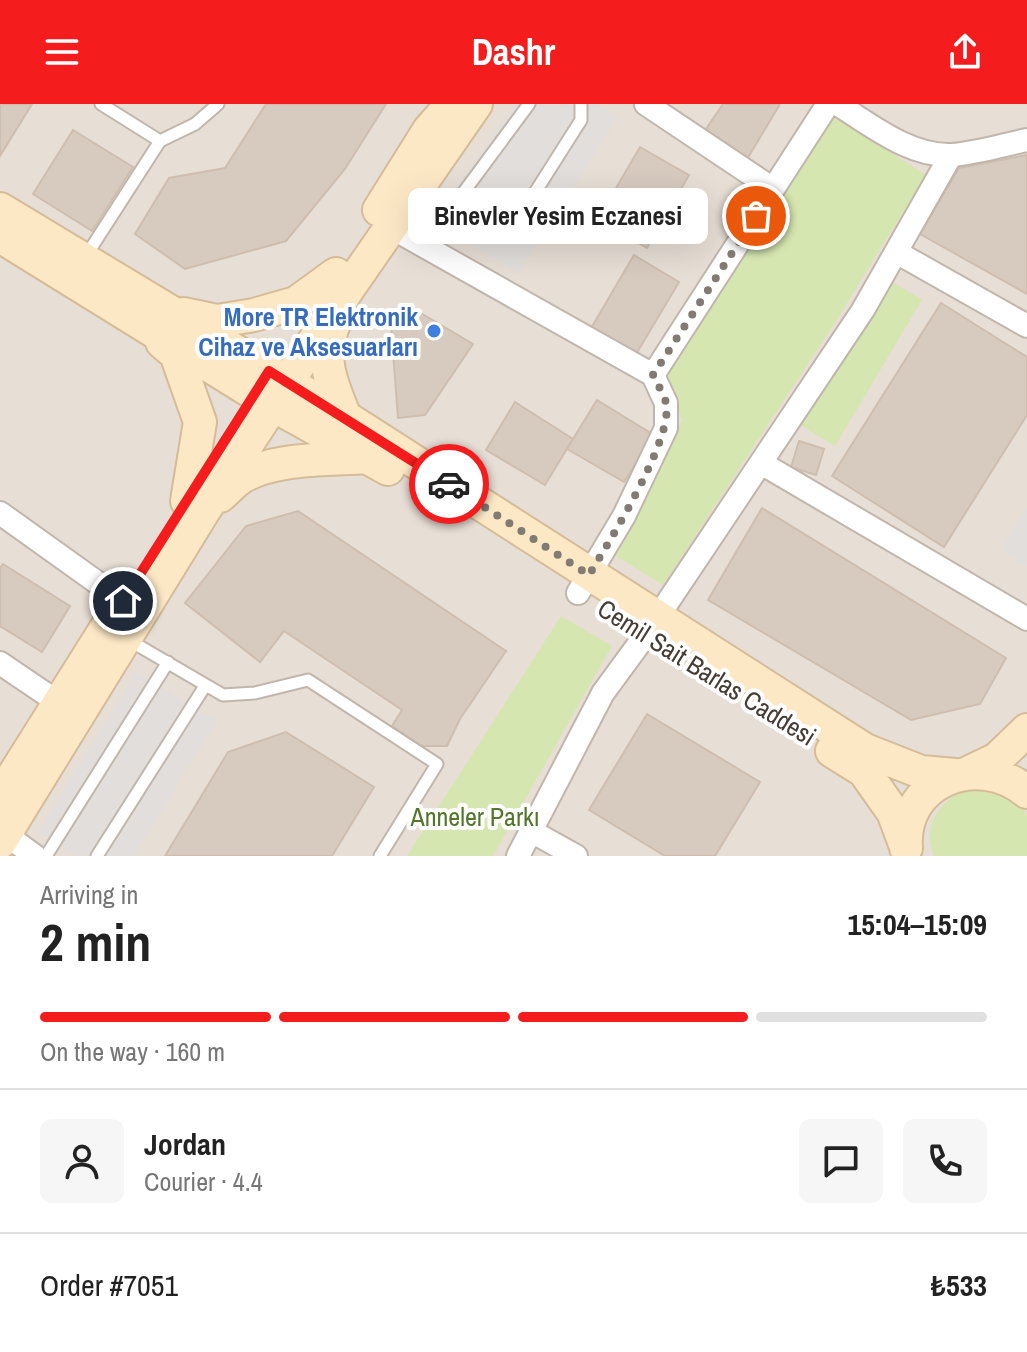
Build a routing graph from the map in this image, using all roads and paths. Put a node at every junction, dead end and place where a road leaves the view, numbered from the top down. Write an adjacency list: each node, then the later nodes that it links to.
1 (101, 104): 11 (lane)
2 (218, 104): 11 (lane)
3 (452, 104): 20 (street)
4 (476, 104): 16 (street)
5 (529, 104): 15 (lane)
6 (581, 104): 15 (lane)
7 (646, 104): 13 (street)
8 (828, 104): 13 (street)
9 (837, 104): 12 (street)
10 (1027, 140): 12 (street)
11 (160, 141): 19 (lane)
12 (951, 155): 18 (street)
13 (773, 189): 24 (street)
14 (0, 209): 19 (street)
15 (449, 212): 16 (lane)
16 (406, 235): 20 (street); 24 (street)
17 (0, 236): 22 (street)
18 (896, 252): 23 (street); 28 (street)
19 (83, 259): 21 (street)
20 (342, 281): 21 (street); 25 (street); 26 (street)
21 (172, 312): 25 (street)
22 (139, 321): 25 (street); 29 (street)
23 (1027, 326)
24 (653, 375): 31 (street)
25 (271, 387): 26 (street, Cemil Sait Barlas Caddesi); 27 (street, Cemil Sait Barlas Caddesi); 29 (street)
26 (345, 417): 31 (street, Cemil Sait Barlas Caddesi)
27 (368, 457): 29 (street); 31 (street, Cemil Sait Barlas Caddesi)
28 (761, 463): 33 (street); 34 (street)
29 (195, 507): 32 (street); 35 (street)
30 (0, 513): 32 (street)
31 (584, 584): 34 (street, Cemil Sait Barlas Caddesi)
32 (123, 601): 39 (street)
33 (1027, 619)
34 (652, 626): 41 (street, Cemil Sait Barlas Caddesi); 44 (street); 46 (street, Cemil Sait Barlas Caddesi)
35 (126, 638): 36 (lane); 45 (street)
36 (168, 662): 38 (lane); 48 (lane)
37 (0, 663): 39 (street)
38 (205, 686): 49 (lane); 50 (lane)
39 (59, 703): 43 (street)
40 (1027, 730): 41 (street)
41 (963, 774): 42 (street, Cemil Sait Barlas Caddesi); 46 (street)
42 (1027, 792)
43 (0, 797)
44 (531, 831): 51 (street); 52 (street)
45 (2, 838): 47 (street)
46 (906, 850)
47 (35, 856)
48 (46, 856)
49 (97, 856)
50 (380, 856)
51 (518, 856)
52 (576, 856)

